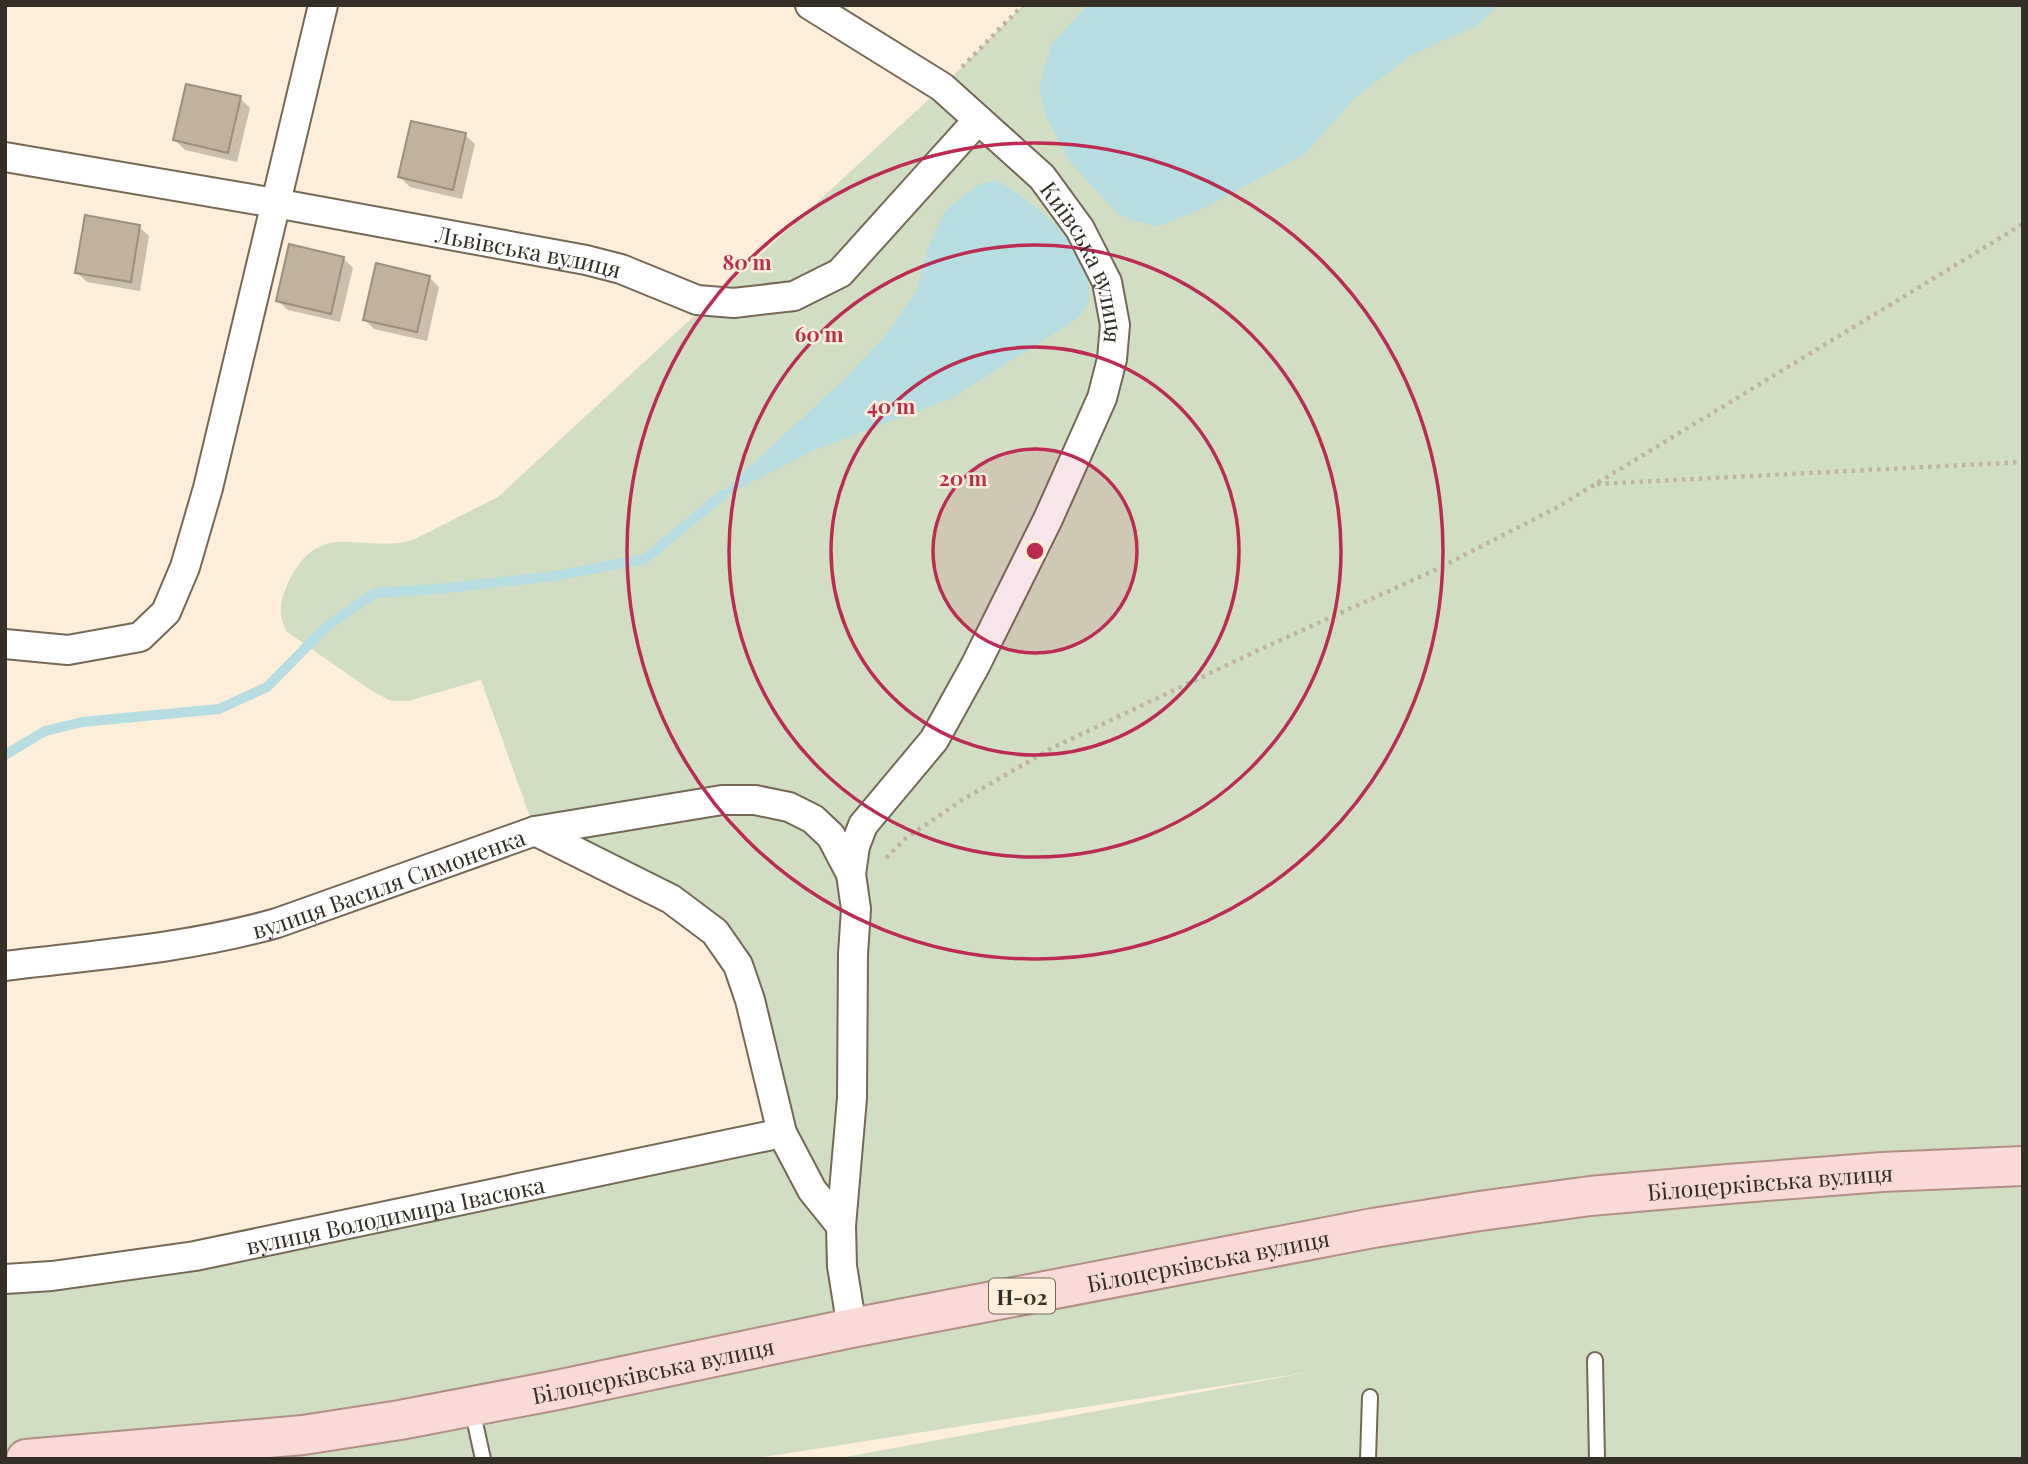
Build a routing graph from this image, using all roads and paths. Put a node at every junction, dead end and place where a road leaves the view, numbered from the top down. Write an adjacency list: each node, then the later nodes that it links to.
1 (323, 5): 7 (street)
2 (810, 5): 4 (street, Київська вулиця)
3 (1023, 5): 4 (path)
4 (942, 87): 5 (street, Київська вулиця)
5 (978, 120): 7 (street, Львівська вулиця); 13 (street, Київська вулиця)
6 (5, 157): 7 (street, Львівська вулиця)
7 (275, 203): 11 (street)
8 (2023, 224): 10 (path)
9 (2023, 462): 10 (path)
10 (1596, 484): 14 (path)
11 (5, 644)
12 (534, 831): 13 (street); 15 (street, вулиця Василя Симоненка); 16 (street, вулиця Василя Симоненка)
13 (851, 874): 14 (street, Київська вулиця)
14 (856, 909): 18 (street, Київська вулиця)
15 (5, 965)
16 (782, 1133): 18 (street, вулиця Василя Симоненка); 19 (street, вулиця Володимира Івасюка)
17 (2023, 1166): 20 (main road, Білоцерківська вулиця / Н-02)
18 (841, 1227): 20 (street, Київська вулиця)
19 (5, 1279)
20 (852, 1328): 23 (main road, Білоцерківська вулиця / Н-02)
21 (1595, 1360): 27 (lane)
22 (1370, 1397): 26 (lane)
23 (471, 1406): 24 (main road, Білоцерківська вулиця / Н-02); 25 (lane)
24 (26, 1459)
25 (483, 1459)
26 (1368, 1459)
27 (1597, 1459)

